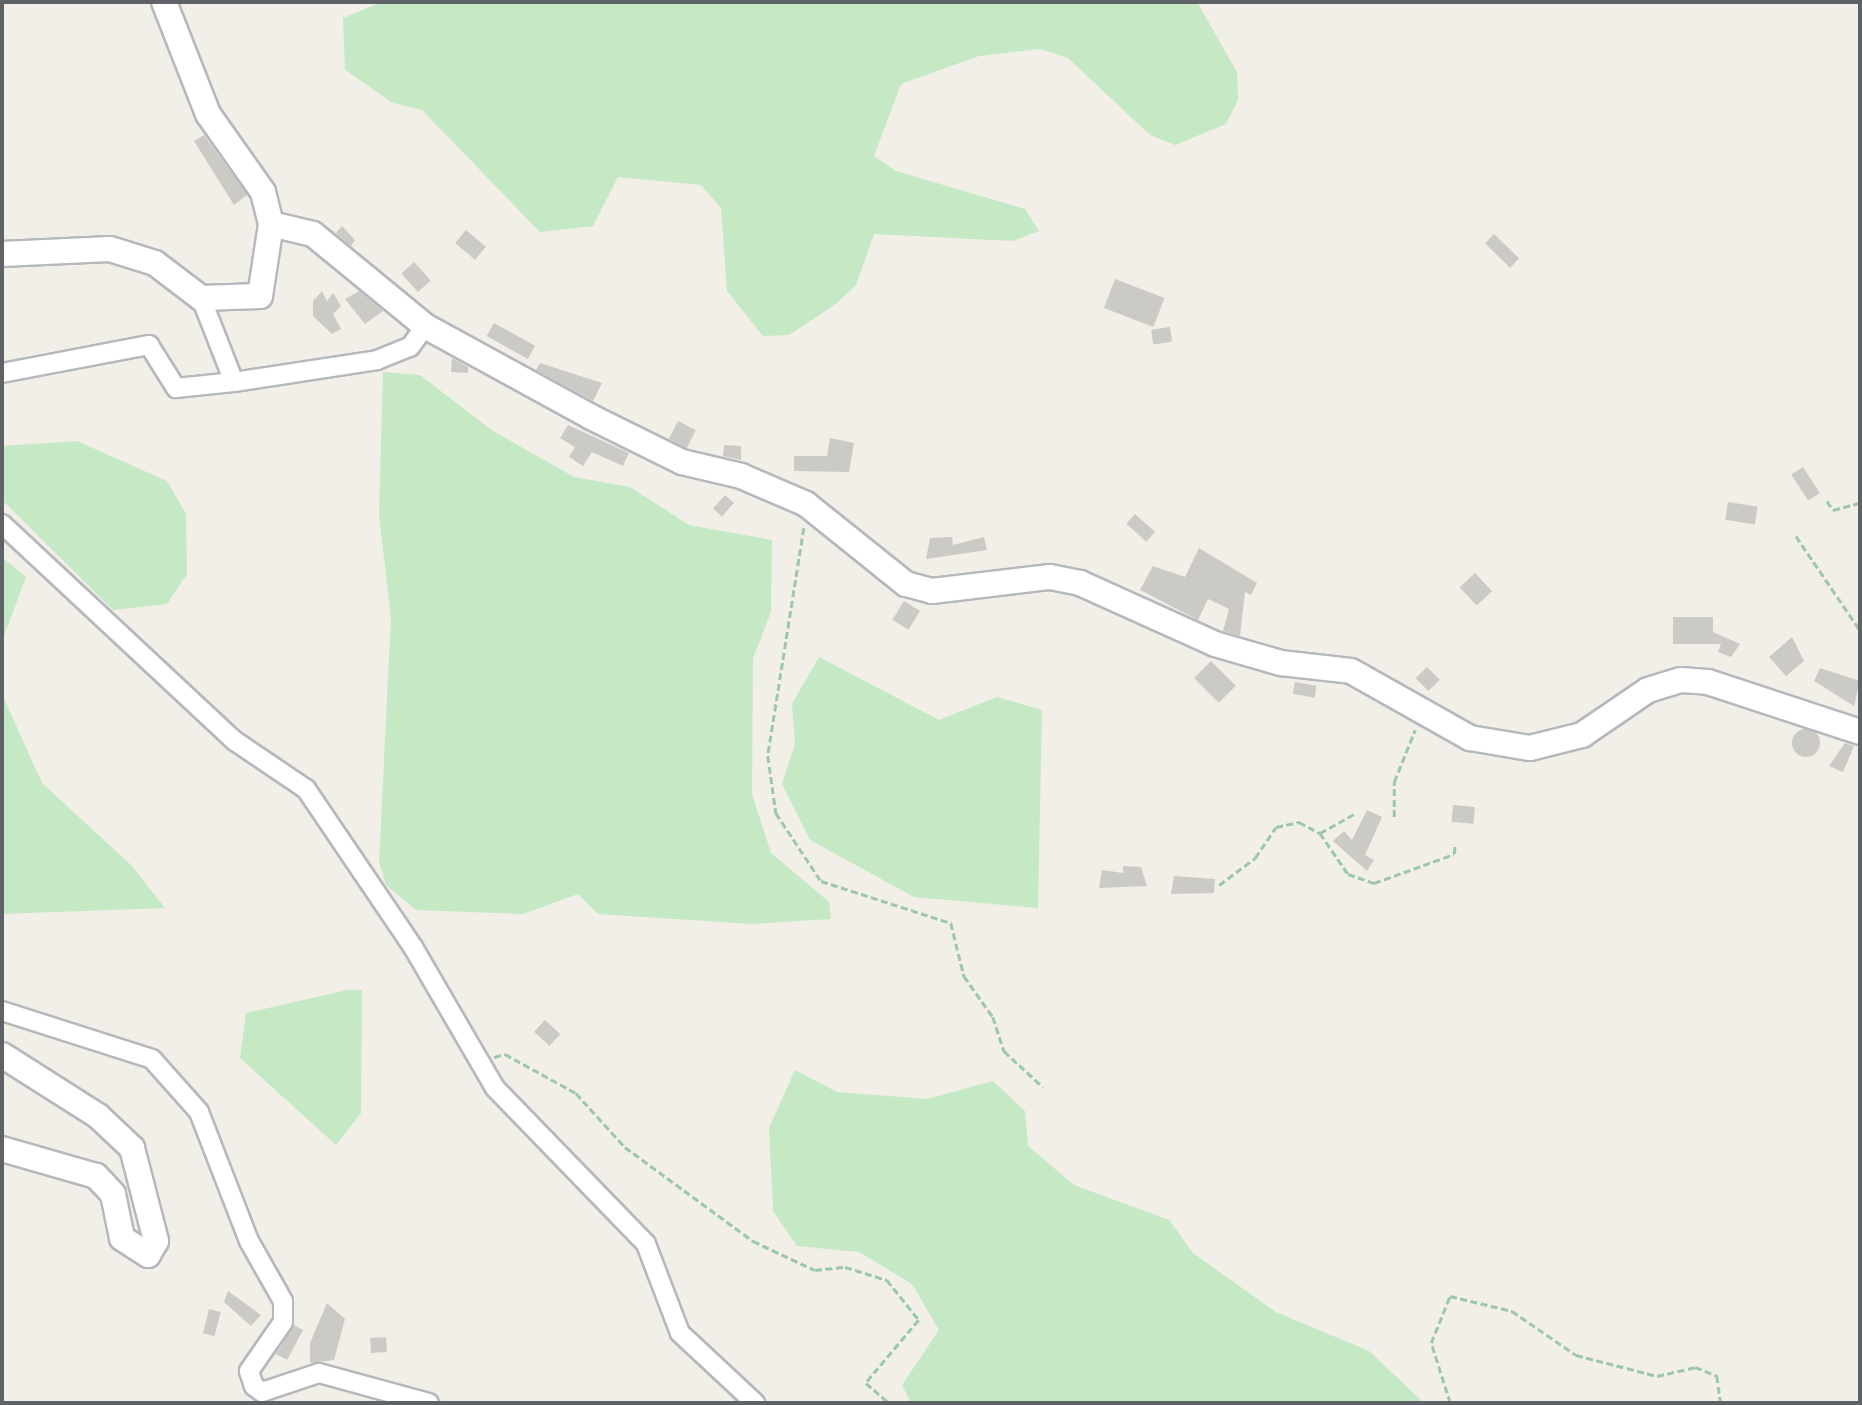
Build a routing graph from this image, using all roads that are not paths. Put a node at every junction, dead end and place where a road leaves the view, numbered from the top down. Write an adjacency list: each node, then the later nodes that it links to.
1 (164, 2): 2 (main road)
2 (271, 224): 4 (main road); 5 (main road)
3 (2, 254): 4 (main road)
4 (201, 298): 7 (street)
5 (425, 326): 7 (street); 9 (main road)
6 (2, 373): 7 (street)
7 (234, 382)
8 (2, 524): 14 (street)
9 (1860, 732)
10 (2, 1011): 13 (street)
11 (2, 1055): 12 (main road)
12 (2, 1149)
13 (429, 1403)
14 (755, 1403)

